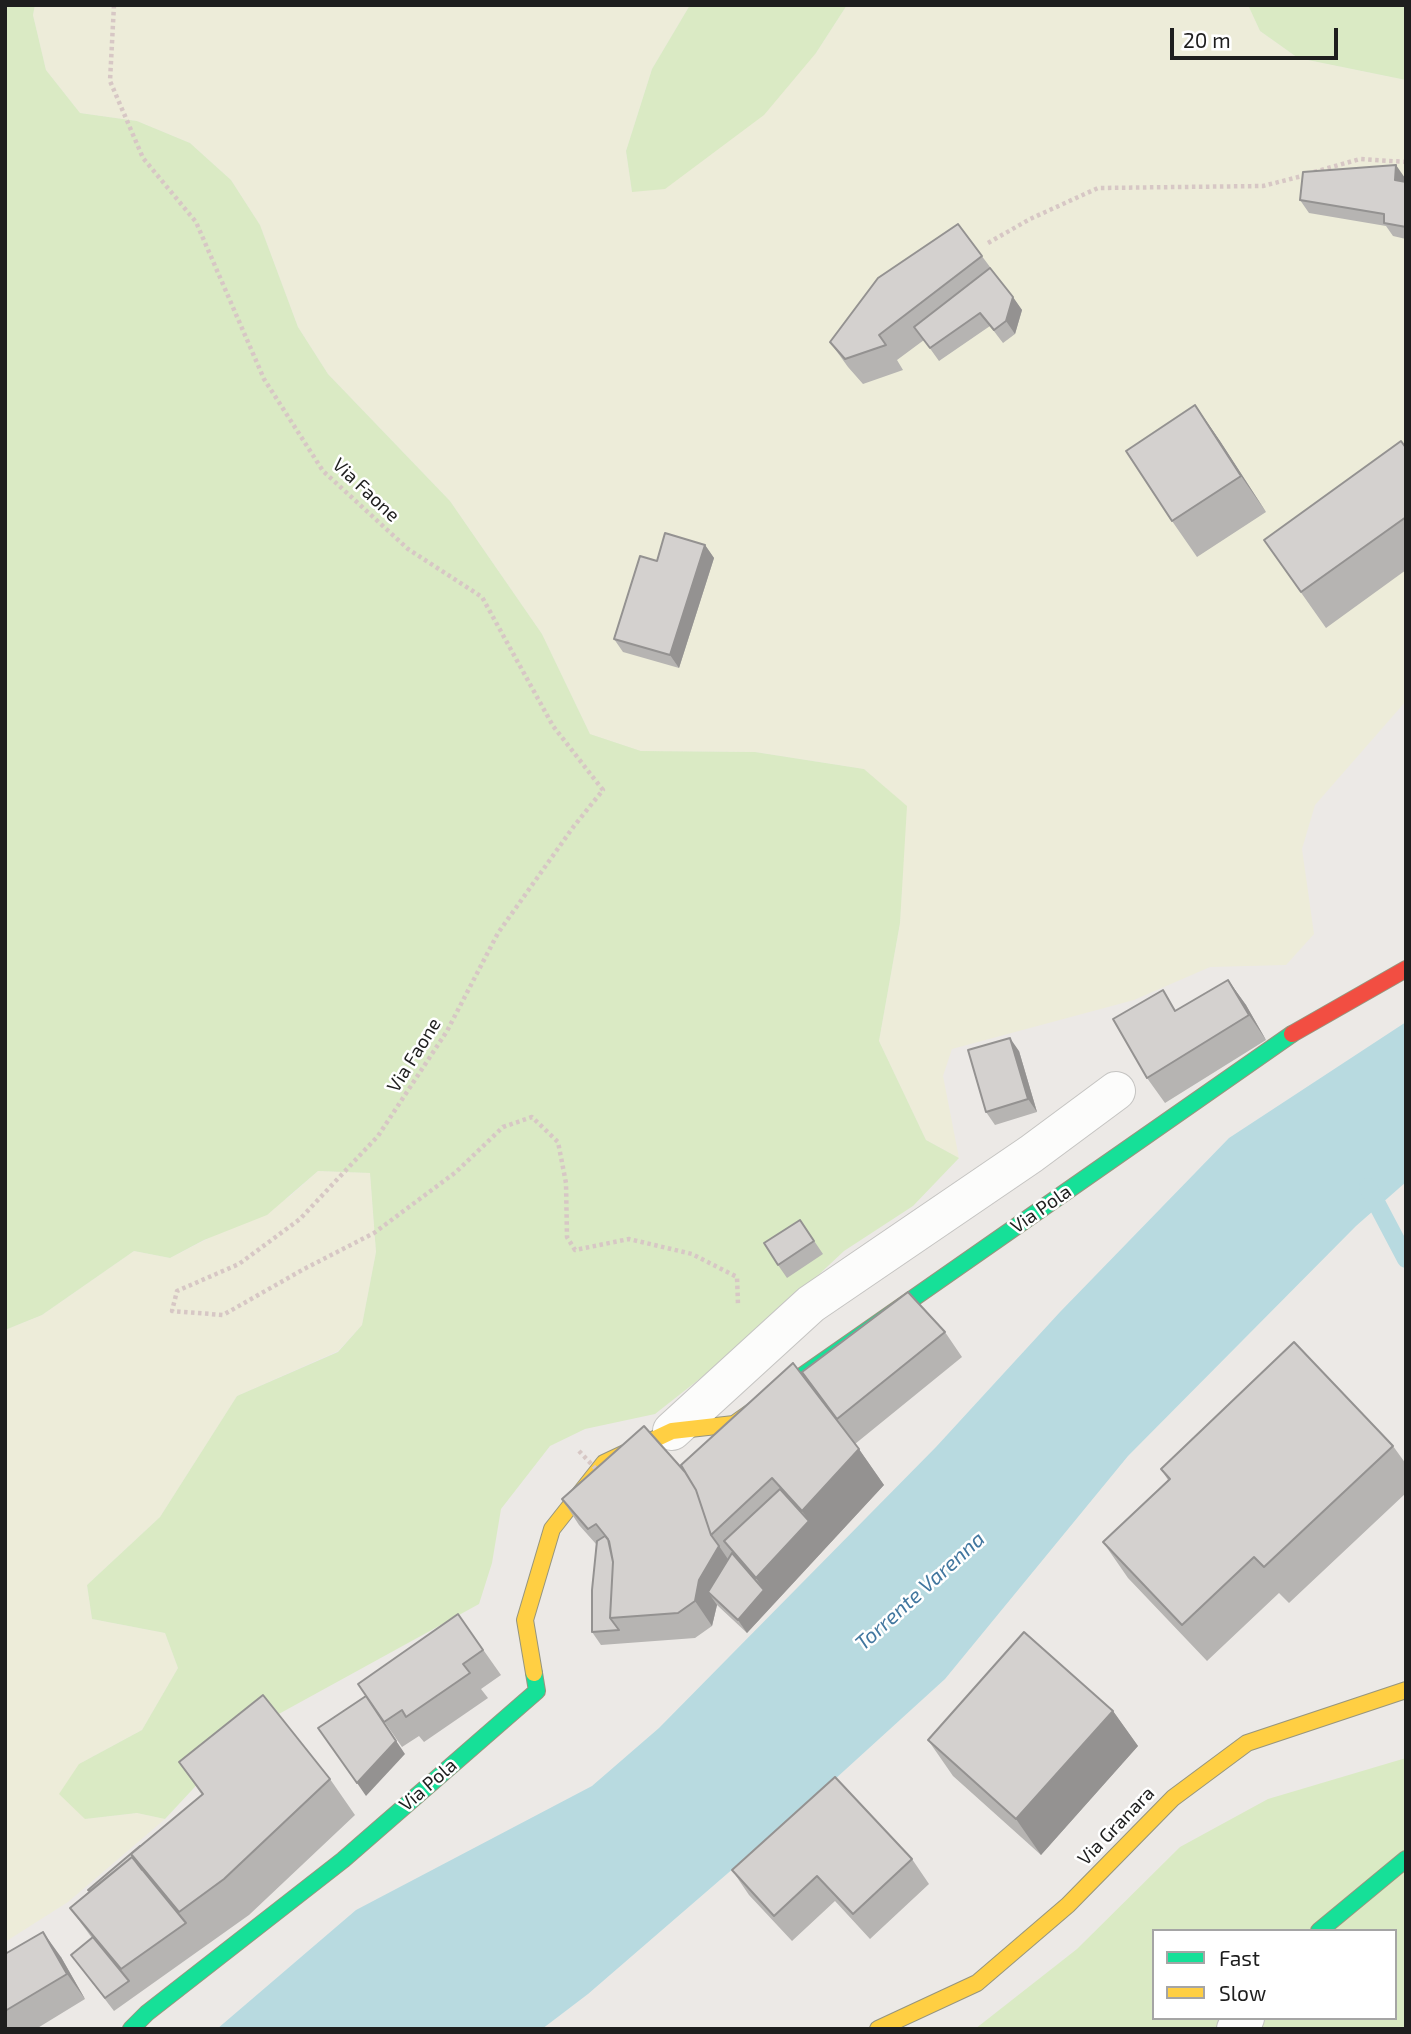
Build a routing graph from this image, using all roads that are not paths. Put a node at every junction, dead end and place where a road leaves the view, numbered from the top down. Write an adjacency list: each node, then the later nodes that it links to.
1 (1406, 969): 3 (street, Via Pola)
2 (1116, 1091): 3 (street, Via Pola)
3 (672, 1432): 7 (street, Via Pola)
4 (1406, 1690): 8 (street, Via Granara)
5 (1406, 1859): 6 (street)
6 (1321, 1929)
7 (131, 2029)
8 (878, 2029)

